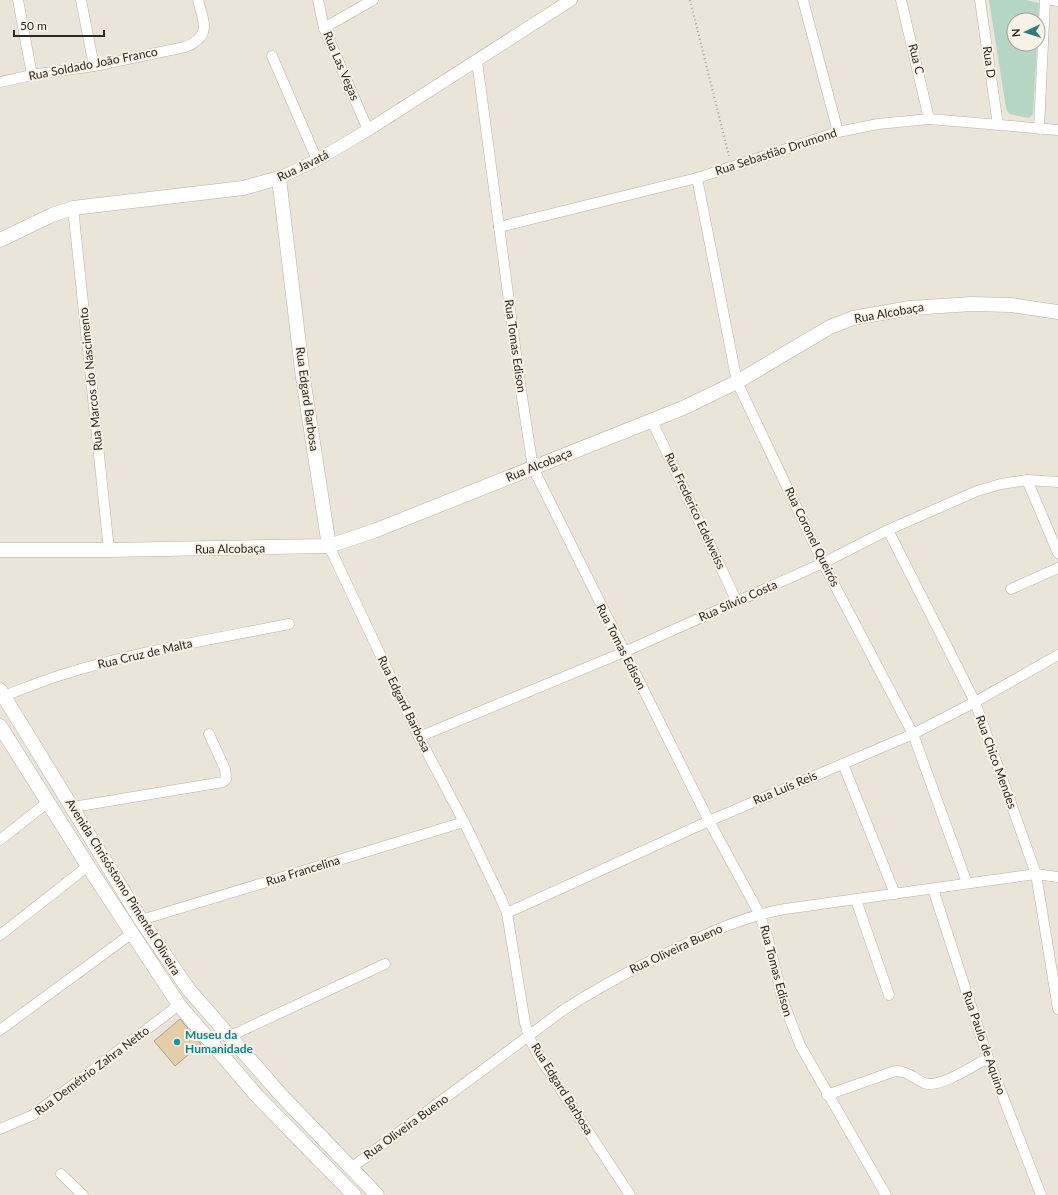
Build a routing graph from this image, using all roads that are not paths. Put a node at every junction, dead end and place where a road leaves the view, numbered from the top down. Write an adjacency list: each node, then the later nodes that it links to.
1 (18, 0): 17 (street)
2 (81, 0): 16 (street)
3 (198, 0): 16 (street, Rua Soldado João Franco)
4 (318, 0): 13 (street, Rua Las Vegas)
5 (372, 0): 13 (street)
6 (572, 0): 15 (street, Rua Javatá)
7 (803, 0): 24 (street)
8 (901, 0): 19 (street, Rua C)
9 (980, 0): 20 (street, Rua D)
10 (1045, 0): 21 (street)
11 (1052, 0): 12 (street)
12 (1058, 1)
13 (324, 28): 22 (street, Rua Las Vegas)
14 (272, 56): 25 (street)
15 (477, 61): 22 (street, Rua Javatá); 29 (street, Rua Tomas Edison)
16 (94, 66): 17 (street, Rua Soldado João Franco)
17 (32, 75): 18 (street, Rua Soldado João Franco)
18 (0, 82)
19 (929, 119): 20 (street, Rua Sebastião Drumond); 24 (street, Rua Sebastião Drumond)
20 (998, 125): 21 (street, Rua Sebastião Drumond)
21 (1039, 129): 23 (street, Rua Sebastião Drumond)
22 (368, 130): 25 (street, Rua Javatá)
23 (1058, 130)
24 (838, 132): 27 (street, Rua Sebastião Drumond)
25 (317, 160): 26 (street, Rua Javatá)
26 (279, 178): 28 (main road, Rua Javatá); 38 (main road, Rua Edgard Barbosa)
27 (697, 178): 29 (street, Rua Sebastião Drumond); 32 (street, Rua Coronel Queirós)
28 (73, 208): 30 (main road, Rua Javatá); 40 (street, Rua Marcos do Nascimento)
29 (499, 227): 34 (street, Rua Tomas Edison)
30 (0, 240)
31 (1058, 312): 32 (main road, Rua Alcobaça)
32 (737, 382): 33 (main road, Rua Alcobaça); 42 (street, Rua Coronel Queirós)
33 (652, 421): 34 (main road, Rua Alcobaça); 45 (street, Rua Frederico Edelweiss)
34 (533, 468): 38 (main road, Rua Alcobaça); 47 (street, Rua Tomas Edison)
35 (1027, 480): 36 (street, Rua Sílvio Costa); 37 (street, Rua Sílvio Costa); 41 (street)
36 (1058, 482)
37 (888, 530): 42 (street, Rua Sílvio Costa); 50 (street, Rua Chico Mendes)
38 (329, 546): 40 (main road, Rua Alcobaça); 54 (street, Rua Edgard Barbosa)
39 (0, 550): 40 (main road, Rua Alcobaça)
40 (109, 550)
41 (1058, 553)
42 (824, 563): 45 (street, Rua Sílvio Costa); 53 (street, Rua Coronel Queirós)
43 (1058, 568): 44 (street)
44 (1011, 589)
45 (737, 602): 47 (street, Rua Sílvio Costa)
46 (289, 624): 49 (street, Rua Cruz de Malta)
47 (624, 652): 54 (street, Rua Sílvio Costa); 58 (street, Rua Tomas Edison)
48 (1058, 655): 50 (street, Rua Luís Reis)
49 (2, 693): 57 (main road, Avenida Chrisóstomo Pimentel Oliveira)
50 (975, 702): 53 (street, Rua Luís Reis); 62 (street, Rua Chico Mendes)
51 (0, 726): 56 (main road, Avenida Chrisóstomo Pimentel Oliveira)
52 (209, 734): 57 (street)
53 (913, 734): 55 (street, Rua Luís Reis); 64 (street, Rua Coronel Queirós)
54 (419, 738): 59 (street, Rua Edgard Barbosa)
55 (843, 764): 58 (street, Rua Luís Reis); 66 (street)
56 (48, 802): 60 (street); 61 (main road, Avenida Chrisóstomo Pimentel Oliveira)
57 (73, 807): 70 (main road, Avenida Chrisóstomo Pimentel Oliveira)
58 (709, 821): 68 (street, Rua Luís Reis); 69 (street, Rua Tomas Edison)
59 (464, 822): 68 (street, Rua Edgard Barbosa); 70 (street, Rua Francelina)
60 (0, 840)
61 (88, 866): 71 (main road, Avenida Chrisóstomo Pimentel Oliveira); 72 (street)
62 (1036, 874): 63 (street, Rua Oliveira Bueno); 64 (street, Rua Oliveira Bueno); 74 (street, Rua Chico Mendes)
63 (1058, 877)
64 (967, 883): 65 (street, Rua Oliveira Bueno)
65 (933, 889): 66 (street, Rua Oliveira Bueno); 81 (street, Rua Paulo de Aquino)
66 (895, 894): 67 (street, Rua Oliveira Bueno)
67 (856, 900): 69 (street, Rua Oliveira Bueno); 75 (street)
68 (507, 913): 80 (street, Rua Edgard Barbosa)
69 (759, 913): 80 (street, Rua Oliveira Bueno); 82 (street, Rua Tomas Edison)
70 (141, 920): 79 (main road, Avenida Chrisóstomo Pimentel Oliveira)
71 (131, 934): 76 (main road, Avenida Chrisóstomo Pimentel Oliveira); 78 (street)
72 (0, 936)
73 (385, 964): 79 (street)
74 (1057, 988): 77 (street, Rua Chico Mendes)
75 (889, 995)
76 (179, 1005): 83 (street, Rua Demétrio Zahra Netto); 87 (main road, Avenida Chrisóstomo Pimentel Oliveira)
77 (1058, 1009)
78 (0, 1030)
79 (228, 1037): 84 (main road, Avenida Chrisóstomo Pimentel Oliveira)
80 (529, 1037): 84 (street, Rua Oliveira Bueno); 89 (street, Rua Edgard Barbosa)
81 (988, 1058): 82 (street); 91 (street, Rua Paulo de Aquino)
82 (827, 1094): 90 (street, Rua Tomas Edison)
83 (0, 1128)
84 (351, 1168): 88 (main road, Avenida Chrisóstomo Pimentel Oliveira)
85 (61, 1174): 86 (street)
86 (83, 1195)
87 (354, 1195)
88 (377, 1195)
89 (630, 1195)
90 (886, 1195)
91 (1041, 1195)

